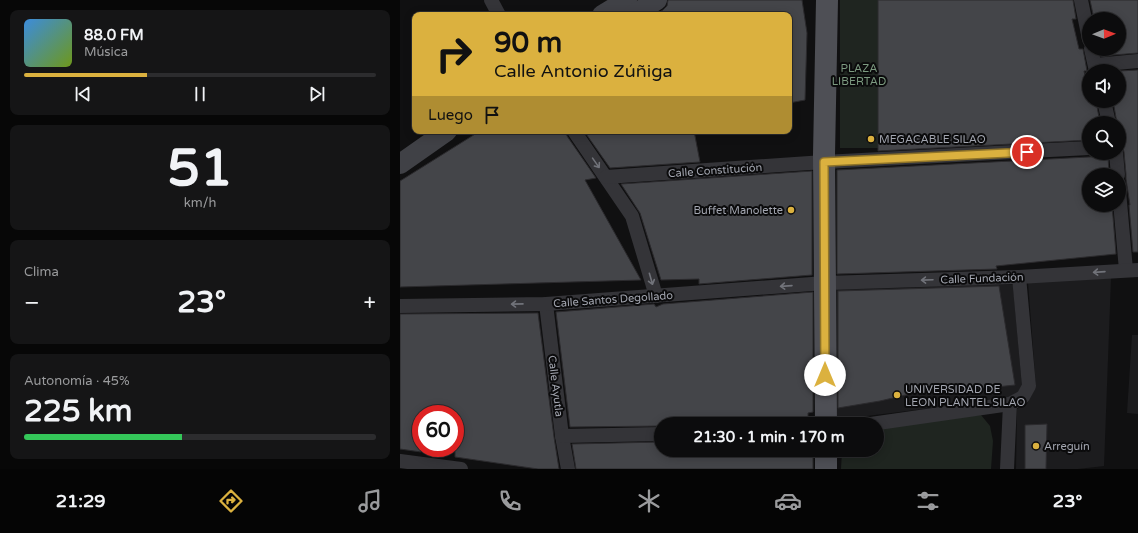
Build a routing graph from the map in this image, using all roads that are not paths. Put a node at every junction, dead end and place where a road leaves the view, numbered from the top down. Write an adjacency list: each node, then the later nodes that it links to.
1 (491, 0): 6 (street)
2 (627, 0): 7 (street)
3 (657, 0): 8 (street)
4 (827, 0): 15 (main road)
5 (1081, 0): 9 (street)
6 (497, 12)
7 (607, 12)
8 (639, 12)
9 (1083, 12)
10 (1138, 61): 11 (street)
11 (1120, 64)
12 (443, 134): 16 (street)
13 (576, 134): 17 (street, one-way to 17)
14 (1082, 148): 15 (street, Calle Constitución)
15 (824, 162): 17 (street, Calle Constitución); 21 (main road)
16 (400, 164)
17 (606, 177): 22 (street, one-way to 22)
18 (1122, 212): 19 (street)
19 (1132, 270): 20 (street, Calle Fundación, one-way to 20)
20 (1019, 277): 21 (street, Calle Fundación, one-way to 21); 25 (street)
21 (825, 283): 22 (street, Calle Santos Degollado, one-way to 22); 26 (main road)
22 (656, 296): 23 (street, Calle Santos Degollado)
23 (546, 304): 24 (street, Calle Santos Degollado, one-way to 24); 29 (street, Calle Ayutla)
24 (400, 306)
25 (1010, 404): 27 (street); 35 (street)
26 (826, 417)
27 (884, 422)
28 (654, 434): 29 (street)
29 (562, 436): 33 (street, Calle Ayutla)
30 (826, 457): 34 (main road)
31 (400, 461): 32 (street)
32 (461, 469)
33 (568, 469)
34 (826, 469)
35 (1007, 469)

